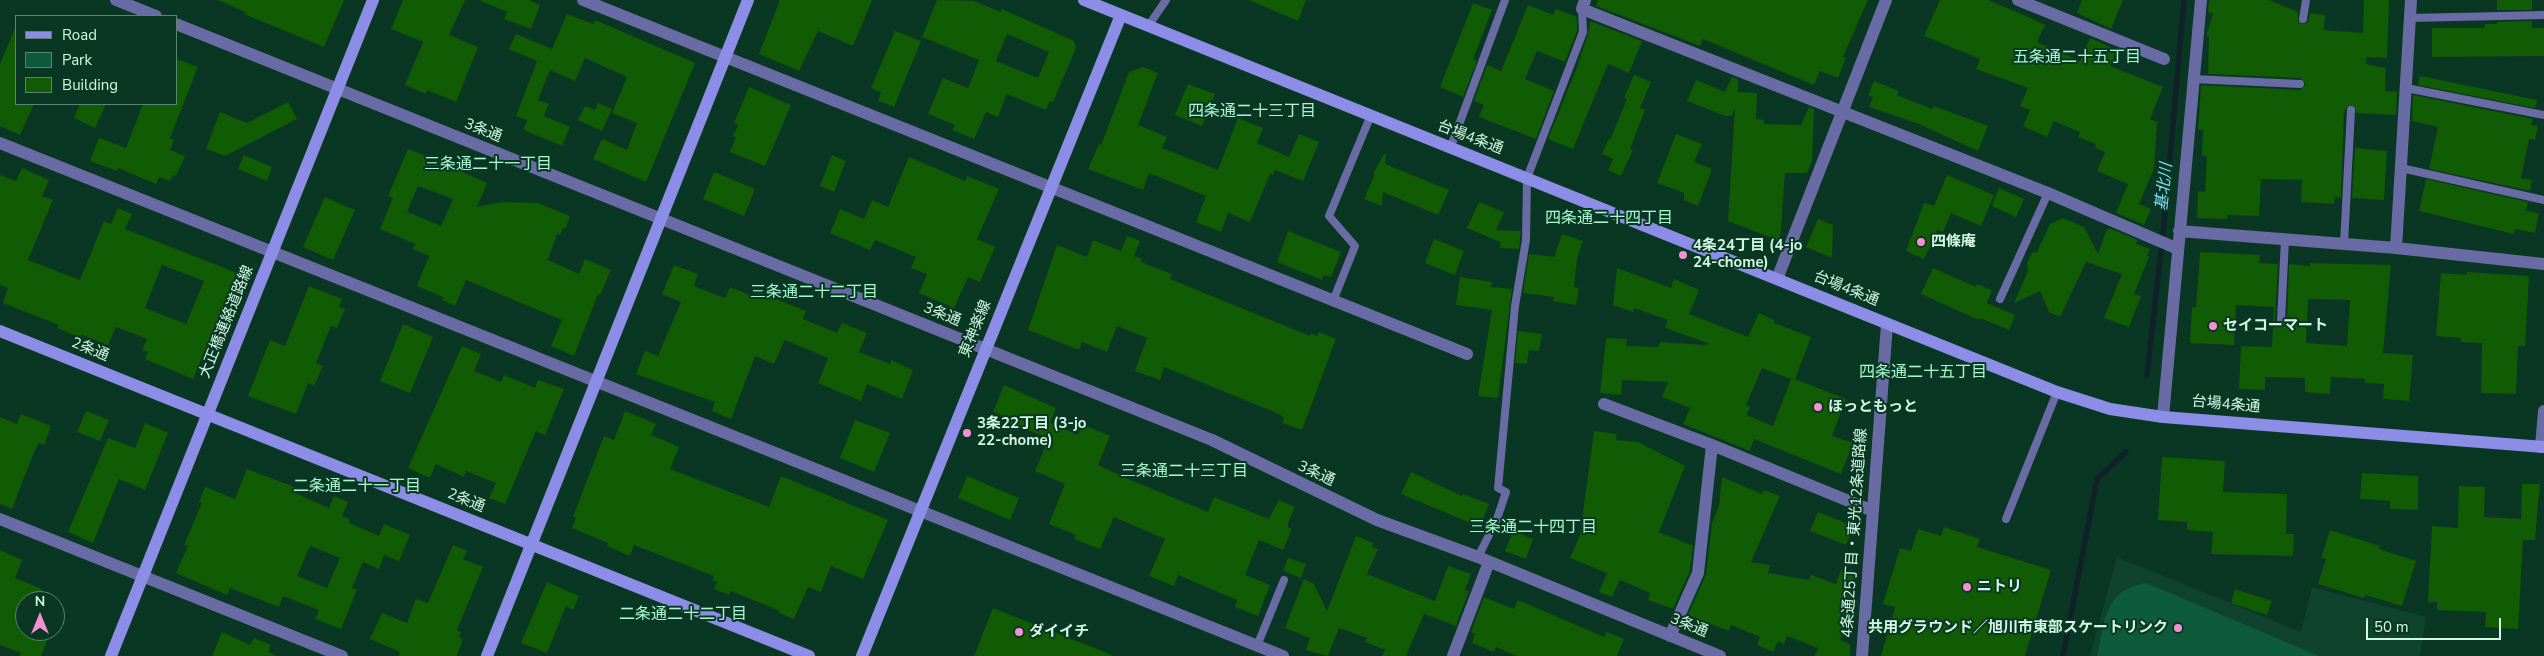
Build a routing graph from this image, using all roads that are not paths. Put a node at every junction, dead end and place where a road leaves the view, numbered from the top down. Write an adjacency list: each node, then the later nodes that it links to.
1 (116, 0): 14 (street)
2 (373, 0): 26 (street, 大正橋連絡道路線)
3 (583, 0): 21 (street)
4 (748, 0): 21 (street)
5 (1084, 0): 15 (street, 台場4条通)
6 (1166, 0): 20 (lane)
7 (1505, 0): 32 (lane)
8 (1886, 0): 28 (street)
9 (2018, 0): 22 (street)
10 (2201, 0): 23 (street)
11 (2306, 0): 18 (lane)
12 (2411, 0): 17 (street)
13 (1584, 4): 28 (street); 34 (lane)
14 (154, 15)
15 (1121, 15): 20 (street, 台場4条通); 35 (street, 東神楽線)
16 (2544, 15): 17 (lane)
17 (2410, 18): 25 (street)
18 (2303, 19)
19 (178, 25): 26 (street, 3条通)
20 (1149, 25): 30 (street, 台場4条通)
21 (724, 56): 35 (street); 38 (street)
22 (2164, 59)
23 (2193, 79): 24 (lane); 39 (street)
24 (2300, 84)
25 (2406, 88): 29 (lane); 33 (street)
26 (337, 90): 38 (street, 3条通); 44 (street, 大正橋連絡道路線)
27 (2351, 110): 41 (lane)
28 (1843, 113): 36 (street); 46 (street)
29 (2544, 114)
30 (1370, 115): 32 (street, 台場4条通); 48 (lane)
31 (0, 143): 44 (street)
32 (1450, 149): 34 (street, 台場4条通)
33 (2400, 168): 37 (lane); 43 (street)
34 (1527, 178): 46 (street, 台場4条通); 67 (lane)
35 (1051, 186): 48 (street); 52 (street, 東神楽線)
36 (2048, 193): 42 (street); 47 (lane)
37 (2544, 200)
38 (661, 220): 52 (street, 3条通); 54 (street)
39 (2179, 231): 40 (street); 42 (street)
40 (2285, 239): 41 (street); 49 (lane)
41 (2344, 244): 43 (street)
42 (2173, 248): 59 (street)
43 (2396, 248): 45 (street)
44 (272, 252): 54 (street); 58 (street, 大正橋連絡道路線)
45 (2544, 264)
46 (1777, 279): 50 (street, 台場4条通)
47 (2000, 299)
48 (1333, 301): 53 (street)
49 (2281, 321)
50 (1888, 324): 55 (street, 台場4条通); 63 (street, 4条通25丁目・東光12条道路線)
51 (0, 331): 58 (street, 2条通)
52 (985, 350): 62 (street, 東神楽線); 67 (street, 3条通)
53 (1467, 354)
54 (596, 381): 62 (street); 66 (street)
55 (2058, 392): 59 (street, 台場4条通); 65 (lane)
56 (1604, 404): 60 (street)
57 (2544, 411): 61 (street)
58 (207, 415): 66 (street, 2条通); 68 (street, 大正橋連絡道路線)
59 (2163, 417): 61 (street, 台場4条通)
60 (1712, 445): 63 (street); 70 (street)
61 (2543, 447)
62 (921, 510): 71 (street); 76 (street, 東神楽線)
63 (1873, 511): 80 (street, 4条通25丁目・東光12条道路線)
64 (0, 519): 68 (street)
65 (2006, 519)
66 (531, 544): 74 (street); 75 (street, 2条通)
67 (1483, 560): 70 (street, 3条通); 78 (street)
68 (143, 576): 72 (street, 大正橋連絡道路線); 73 (street)
69 (1284, 580): 71 (lane)
70 (1670, 636): 79 (street, 3条通)
71 (1257, 646): 77 (street)
72 (111, 656)
73 (342, 656)
74 (487, 656)
75 (809, 656)
76 (862, 656)
77 (1283, 656)
78 (1453, 656)
79 (1720, 656)
80 (1862, 656)

